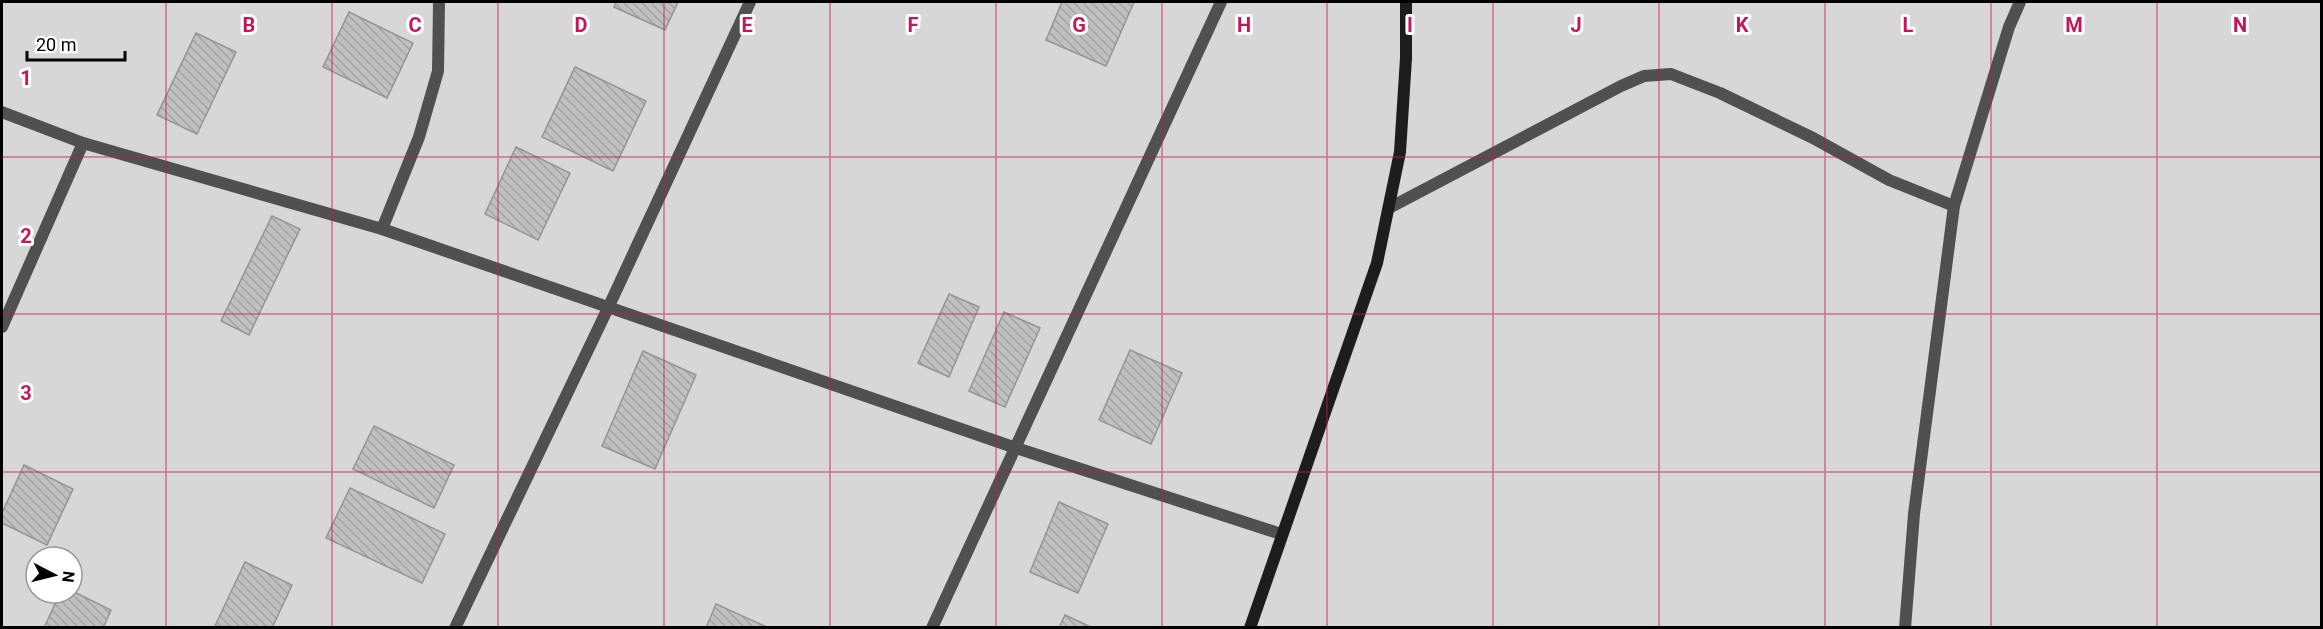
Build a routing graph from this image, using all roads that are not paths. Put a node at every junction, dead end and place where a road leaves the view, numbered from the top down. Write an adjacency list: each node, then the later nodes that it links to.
1 (439, 2): 10 (street)
2 (750, 2): 11 (street)
3 (1221, 2): 13 (street)
4 (1406, 2): 9 (street)
5 (2020, 2): 8 (street)
6 (2, 112): 7 (street)
7 (83, 144): 10 (street); 12 (street)
8 (1954, 206): 9 (street); 18 (street)
9 (1389, 208): 14 (street)
10 (382, 229): 11 (street)
11 (609, 306): 13 (street); 15 (street)
12 (2, 327)
13 (1016, 447): 14 (street); 16 (street)
14 (1281, 534): 17 (street)
15 (455, 627)
16 (932, 627)
17 (1250, 627)
18 (1905, 627)

